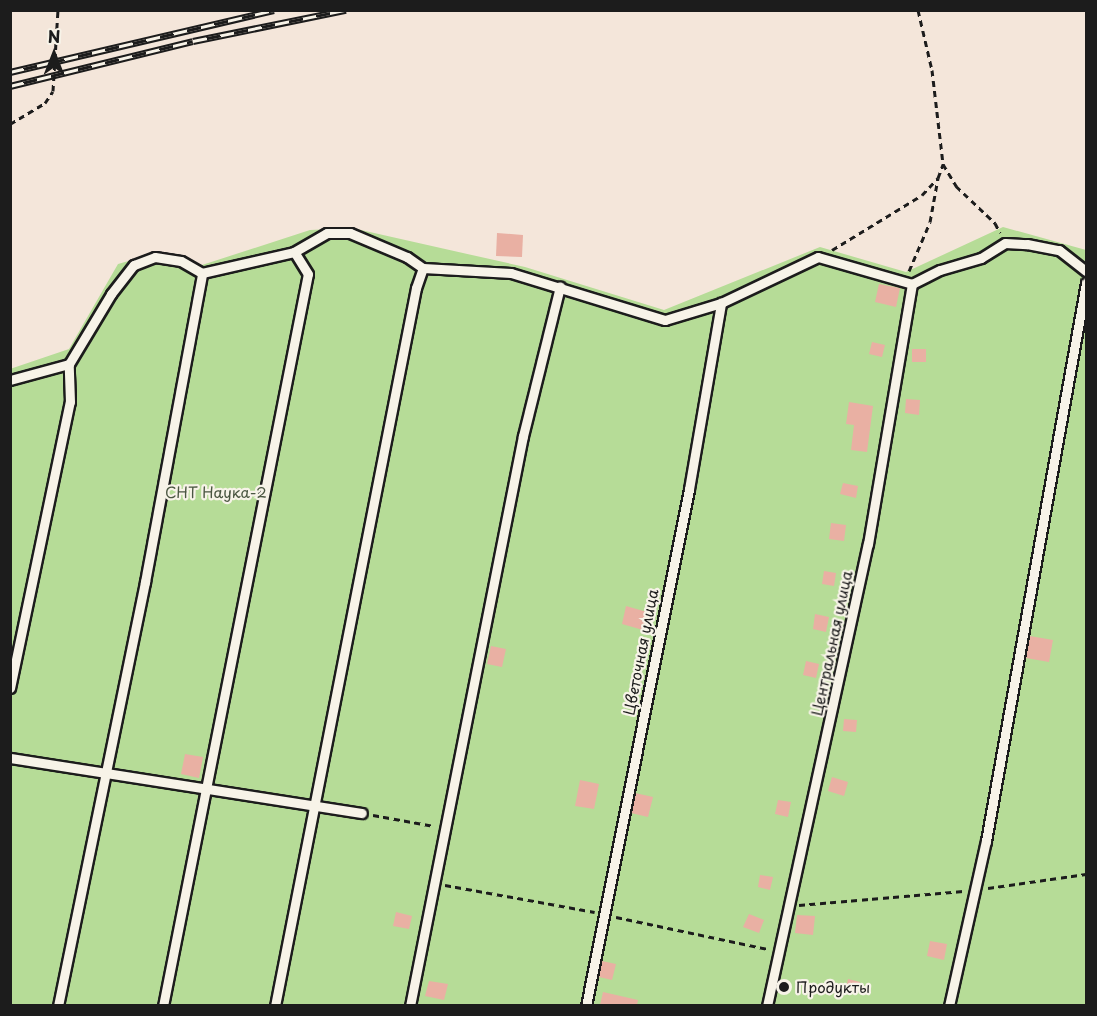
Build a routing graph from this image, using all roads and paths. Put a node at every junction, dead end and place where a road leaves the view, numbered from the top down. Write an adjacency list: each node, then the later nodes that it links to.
1 (58, 10): 3 (path)
2 (918, 10): 4 (path)
3 (10, 123)
4 (943, 164): 5 (path); 6 (path)
5 (938, 178): 8 (path); 13 (path)
6 (1005, 243): 10 (lane); 13 (lane)
7 (294, 252): 9 (lane); 11 (lane); 21 (lane)
8 (818, 257): 13 (lane); 15 (lane)
9 (423, 268): 14 (lane); 22 (lane)
10 (1086, 271)
11 (202, 273): 16 (lane); 20 (lane)
12 (1086, 283): 27 (lane)
13 (912, 284): 28 (lane, Центральная улица)
14 (560, 286): 15 (lane); 24 (lane)
15 (721, 303): 29 (lane, Цветочная улица)
16 (69, 364): 17 (lane); 18 (lane)
17 (10, 380)
18 (10, 688)
19 (10, 758): 20 (lane)
20 (106, 770): 21 (lane); 31 (lane)
21 (207, 786): 22 (lane); 32 (lane)
22 (316, 804): 23 (lane); 33 (lane)
23 (362, 813): 24 (path)
24 (445, 828): 26 (lane)
25 (1086, 874): 27 (path)
26 (434, 883): 29 (path); 34 (lane)
27 (974, 890): 28 (path); 37 (lane)
28 (789, 906): 30 (lane, Центральная улица)
29 (603, 914): 30 (path); 35 (lane, Цветочная улица)
30 (778, 951): 36 (lane, Центральная улица)
31 (58, 1005)
32 (163, 1005)
33 (275, 1005)
34 (410, 1005)
35 (586, 1005)
36 (767, 1005)
37 (949, 1005)

